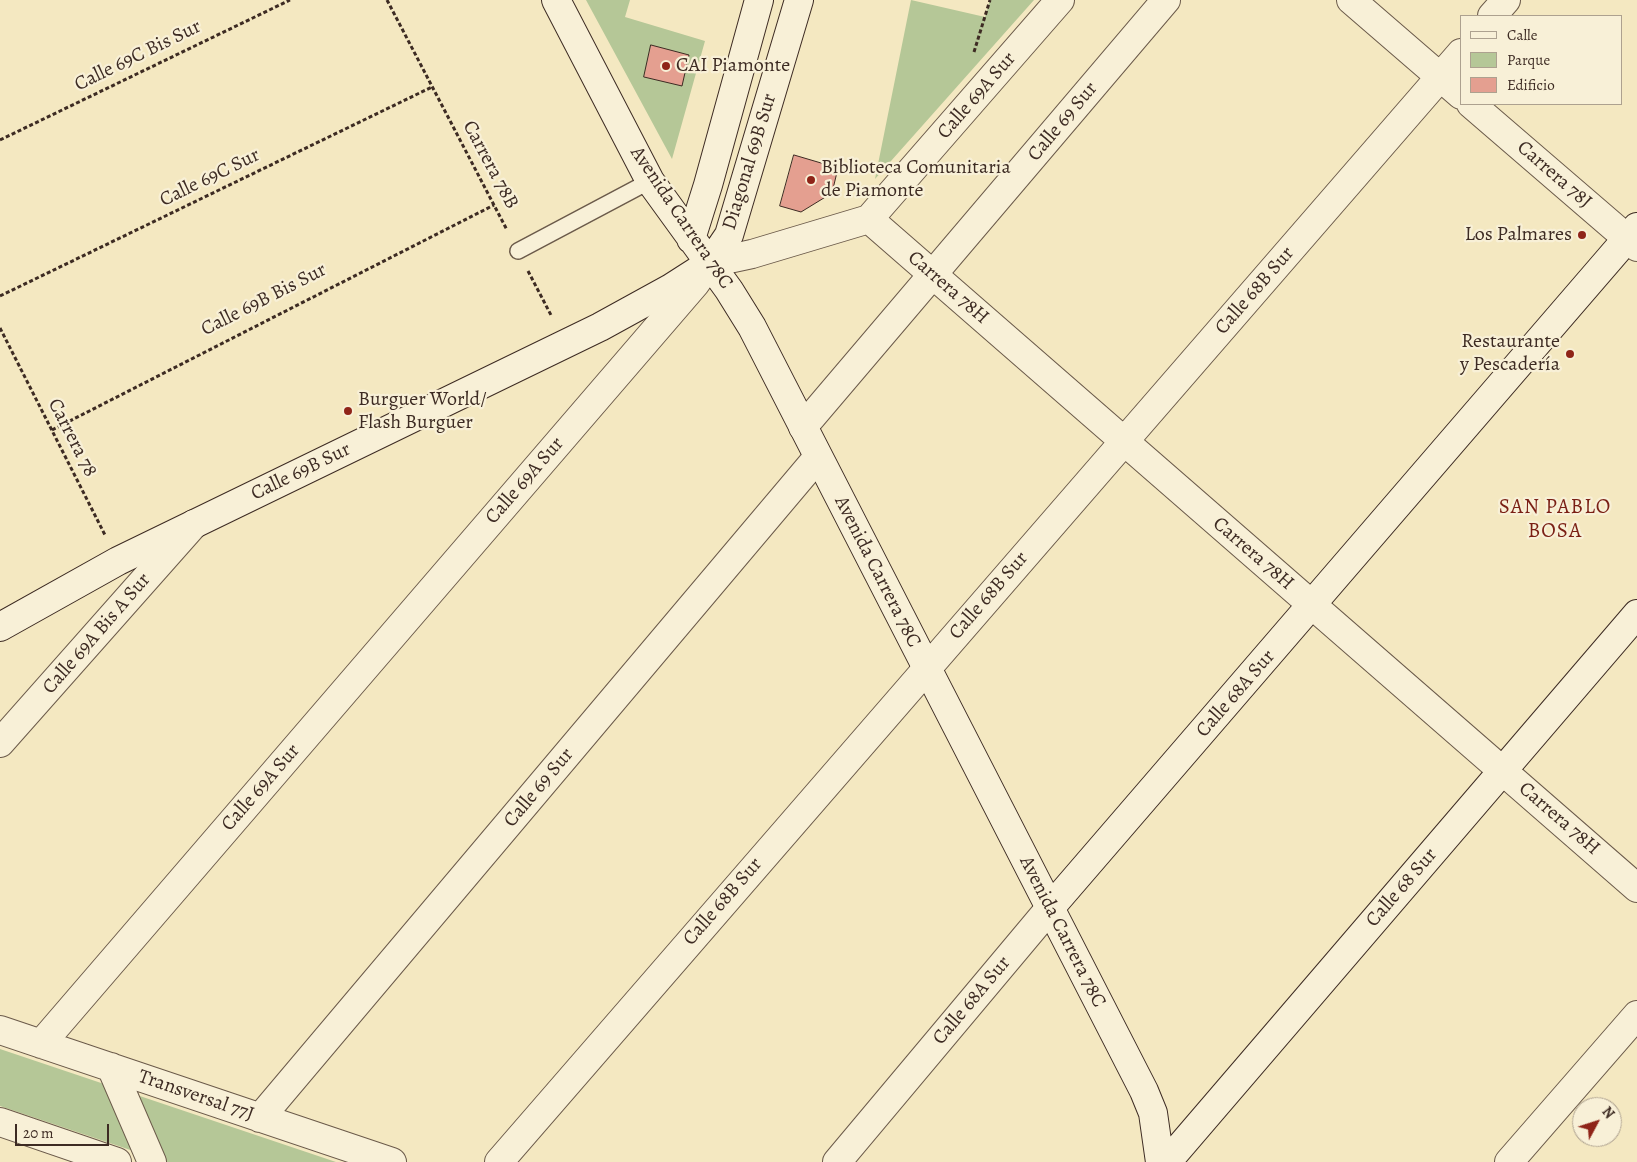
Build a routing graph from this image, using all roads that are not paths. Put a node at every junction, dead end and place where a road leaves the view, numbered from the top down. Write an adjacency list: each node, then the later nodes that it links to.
1 (556, 0): 13 (street, Avenida Carrera 78C)
2 (759, 0): 16 (street, Diagonal 69B Sur)
3 (799, 0): 18 (street, Diagonal 69B Sur)
4 (1060, 0): 14 (street, Calle 69A Sur)
5 (1166, 0): 19 (street, Calle 69 Sur)
6 (1351, 0): 10 (street)
7 (1506, 0): 8 (street)
8 (1493, 15)
9 (1460, 54): 10 (street, Calle 68B Sur)
10 (1440, 77): 11 (street); 21 (street, Calle 68B Sur)
11 (1460, 94)
12 (1472, 105): 15 (street, Carrera 78J)
13 (650, 181): 16 (street, Avenida Carrera 78C); 17 (lane)
14 (869, 219): 18 (street); 19 (street, Carrera 78H)
15 (1634, 237): 24 (street, Calle 68A Sur)
16 (691, 238): 18 (street, Avenida Carrera 78C)
17 (518, 251)
18 (710, 263): 20 (street, Avenida Carrera 78C); 23 (street, Calle 69B Sur); 34 (street, Calle 69A Sur)
19 (933, 275): 20 (street, Calle 69 Sur); 21 (street, Carrera 78H)
20 (803, 427): 22 (street, Avenida Carrera 78C)
21 (1124, 442): 24 (street, Carrera 78H); 27 (street, Calle 68B Sur)
22 (818, 457): 27 (street, Avenida Carrera 78C); 36 (street, Calle 69 Sur)
23 (194, 524): 26 (street, Calle 69B Sur); 28 (street, Calle 69A Bis A Sur)
24 (1313, 606): 29 (street, Carrera 78H); 31 (street, Calle 68A Sur)
25 (1637, 614): 29 (street, Calle 68 Sur)
26 (0, 627)
27 (926, 668): 31 (street, Avenida Carrera 78C); 41 (street, Calle 68B Sur)
28 (0, 743)
29 (1503, 771): 30 (street, Carrera 78H); 44 (street, Calle 68 Sur)
30 (1637, 888)
31 (1050, 908): 42 (street, Calle 68A Sur); 43 (street, Avenida Carrera 78C)
32 (1637, 1015): 45 (street)
33 (0, 1030): 34 (street, Transversal 77J)
34 (41, 1044): 35 (street, Transversal 77J)
35 (111, 1068): 36 (street, Transversal 77J); 39 (street)
36 (260, 1118): 40 (street, Transversal 77J)
37 (0, 1122): 38 (street)
38 (117, 1162)
39 (152, 1162)
40 (392, 1162)
41 (499, 1162)
42 (837, 1162)
43 (1160, 1162)
44 (1167, 1162)
45 (1509, 1162)

